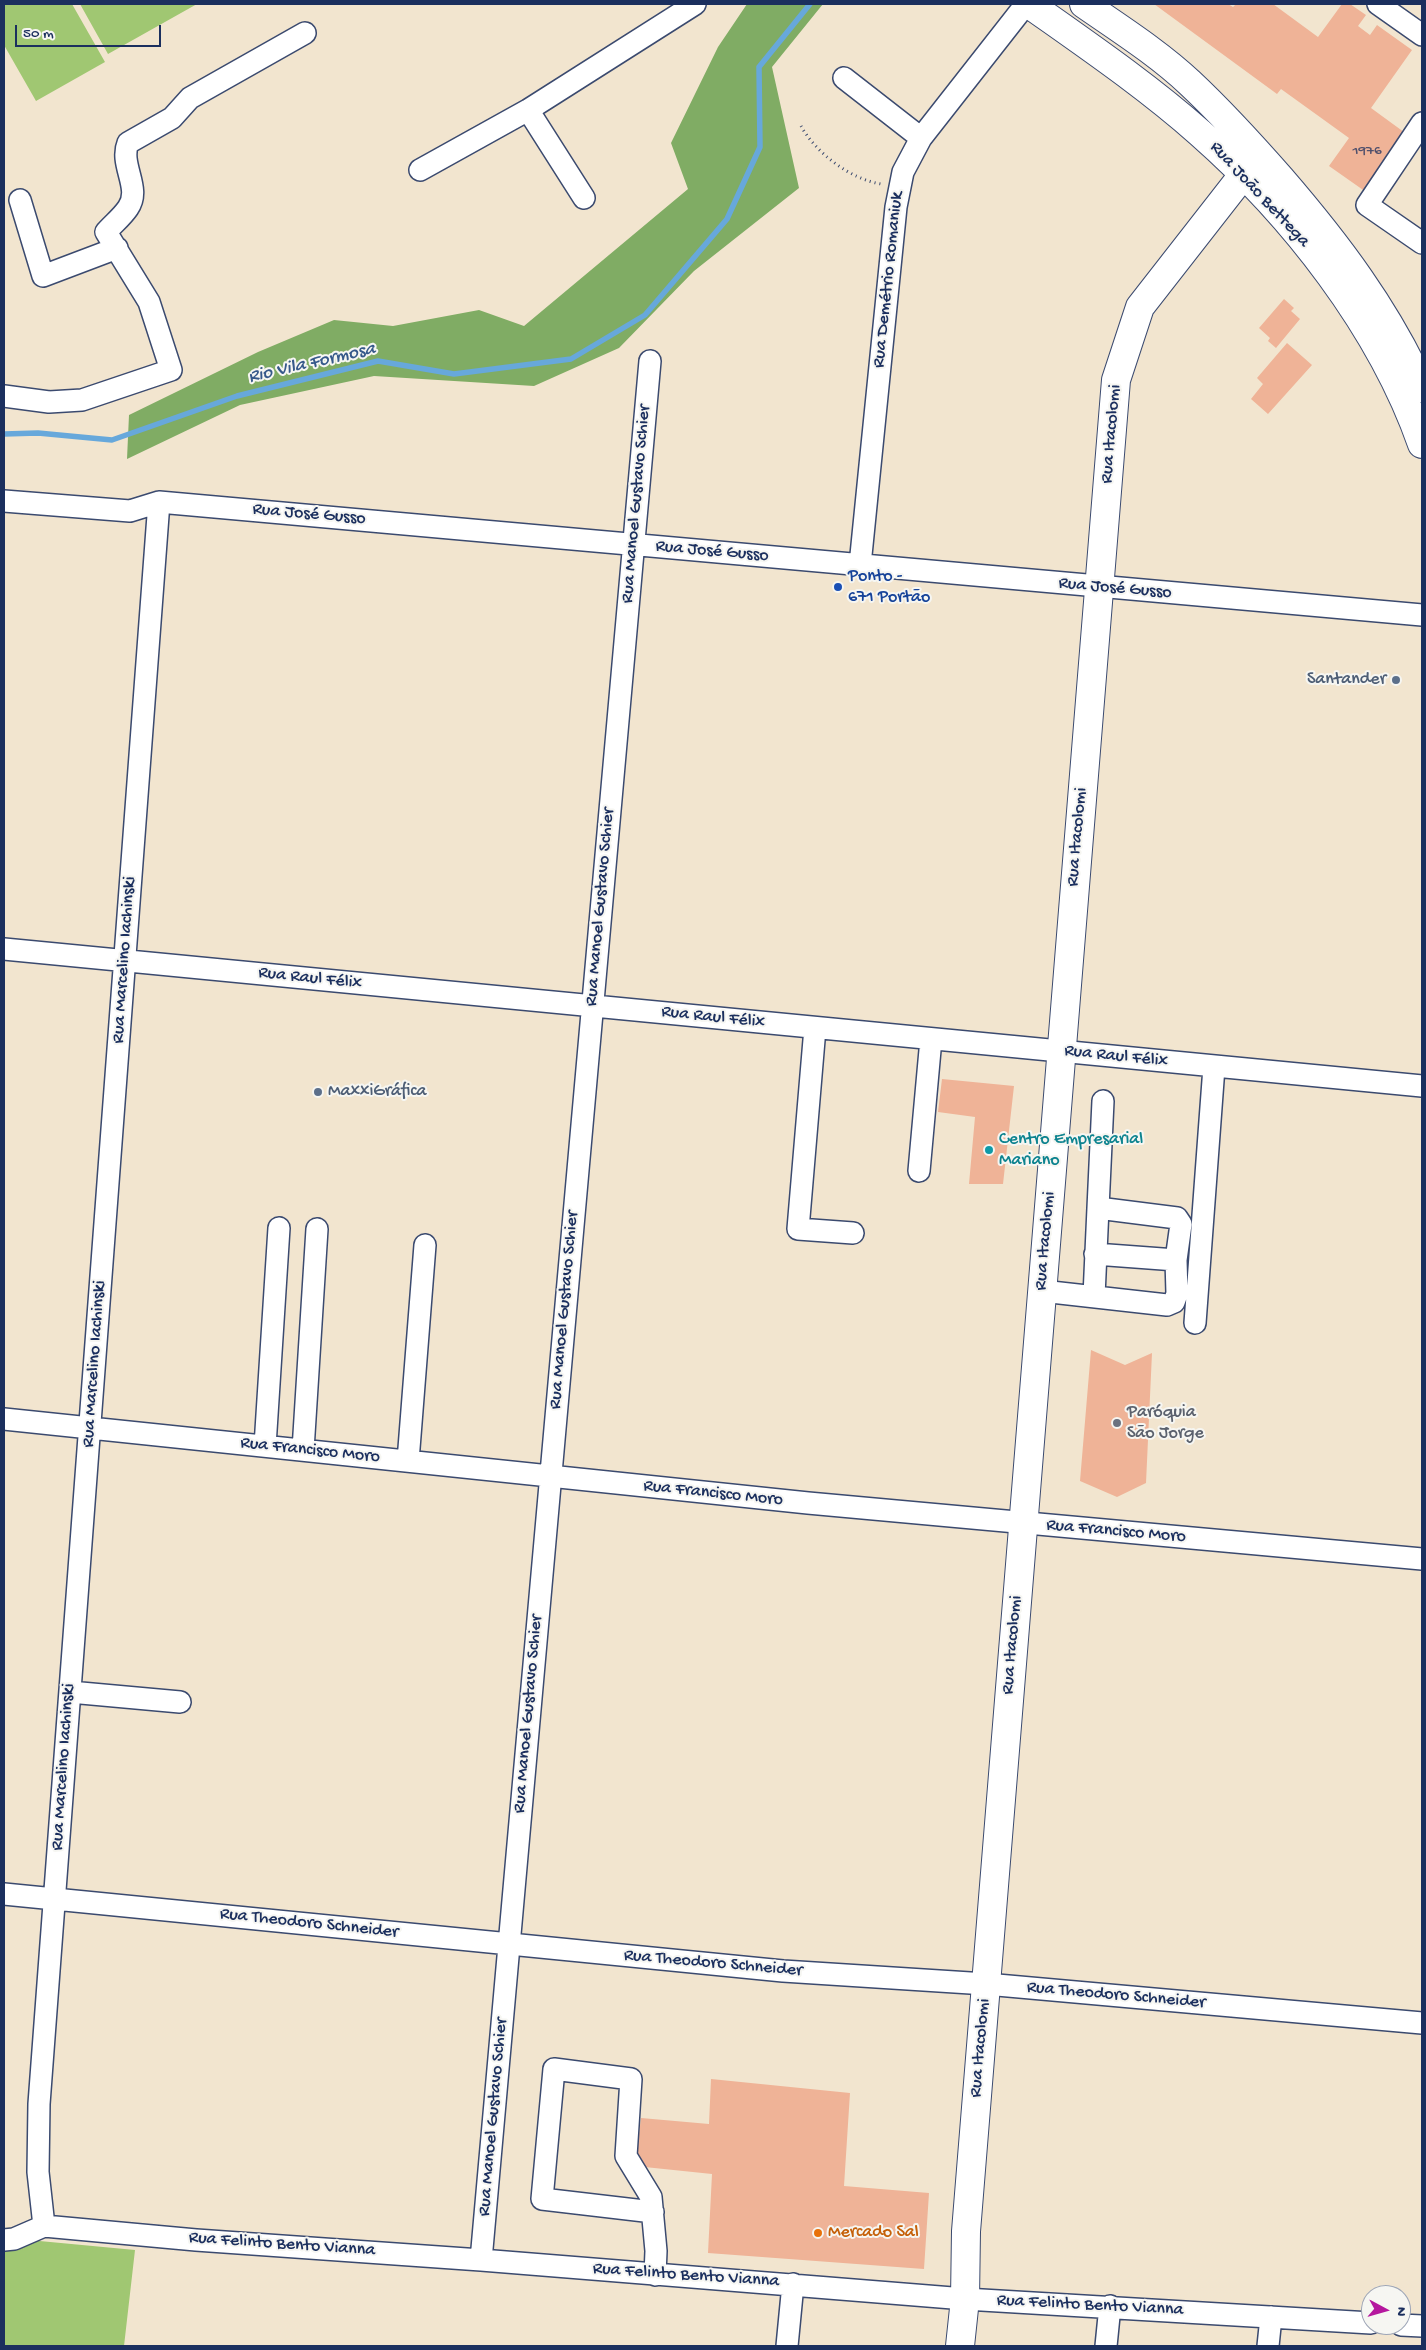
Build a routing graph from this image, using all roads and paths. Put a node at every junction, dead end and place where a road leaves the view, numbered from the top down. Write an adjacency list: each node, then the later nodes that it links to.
1 (695, 4): 8 (street)
2 (1027, 4): 11 (street, Rua Demétrio Romaniuk); 13 (main road, Rua João Bettega)
3 (1084, 4): 17 (main road, Rua João Bettega)
4 (1378, 4): 6 (street)
5 (305, 33): 19 (street)
6 (1422, 35)
7 (844, 78): 11 (street)
8 (528, 110): 12 (street); 15 (street)
9 (1422, 123): 18 (street)
10 (801, 126): 14 (path)
11 (921, 138): 14 (street, Rua Demétrio Romaniuk)
12 (420, 170)
13 (1243, 175): 17 (main road); 23 (main road, Rua João Bettega); 28 (main road, Rua Itacolomi)
14 (899, 186): 27 (street, Rua Demétrio Romaniuk)
15 (584, 198)
16 (20, 200): 19 (street)
17 (1303, 205): 21 (main road, Rua João Bettega)
18 (1422, 243)
19 (117, 248): 22 (street)
20 (650, 361): 26 (street, Rua Manoel Gustavo Schier)
21 (1422, 388)
22 (4, 396)
23 (1422, 444)
24 (4, 501): 25 (street, Rua José Gusso)
25 (159, 502): 26 (street, Rua José Gusso); 31 (street, Rua Marcelino Iachinski)
26 (633, 545): 27 (street, Rua José Gusso); 32 (street, Rua Manoel Gustavo Schier)
27 (860, 565): 28 (street, Rua José Gusso)
28 (1098, 587): 29 (street, Rua José Gusso); 35 (main road, Rua Itacolomi)
29 (1422, 615)
30 (4, 949): 31 (street, Rua Raul Félix)
31 (125, 961): 32 (street, Rua Raul Félix); 51 (street, Rua Marcelino Iachinski)
32 (592, 1006): 33 (street, Rua Raul Félix); 55 (street, Rua Manoel Gustavo Schier)
33 (815, 1028): 34 (street, Rua Raul Félix); 43 (street)
34 (932, 1039): 35 (street, Rua Raul Félix); 39 (street)
35 (1061, 1052): 36 (street, Rua Raul Félix); 47 (main road, Rua Itacolomi)
36 (1214, 1066): 37 (street, Rua Raul Félix); 49 (street)
37 (1422, 1086)
38 (1103, 1101): 40 (street)
39 (919, 1171)
40 (1098, 1208): 45 (street); 46 (street)
41 (279, 1228): 52 (street)
42 (317, 1229): 53 (street)
43 (853, 1234)
44 (425, 1245): 54 (street)
45 (1096, 1254): 46 (street); 48 (street)
46 (1176, 1260): 48 (street)
47 (1042, 1291): 48 (street); 56 (main road, Rua Itacolomi)
48 (1094, 1296)
49 (1195, 1323)
50 (4, 1419): 51 (street, Rua Francisco Moro)
51 (90, 1428): 52 (street, Rua Francisco Moro); 58 (street, Rua Marcelino Iachinski)
52 (265, 1446): 53 (street, Rua Francisco Moro)
53 (303, 1450): 54 (street, Rua Francisco Moro)
54 (408, 1462): 55 (street, Rua Francisco Moro)
55 (550, 1477): 56 (street, Rua Francisco Moro); 62 (street, Rua Manoel Gustavo Schier)
56 (1023, 1524): 57 (street, Rua Francisco Moro); 63 (main road, Rua Itacolomi)
57 (1422, 1559)
58 (70, 1692): 59 (street); 61 (street, Rua Marcelino Iachinski)
59 (180, 1702)
60 (4, 1894): 61 (street, Rua Theodoro Schneider)
61 (54, 1900): 62 (street, Rua Theodoro Schneider); 66 (street, Rua Marcelino Iachinski)
62 (509, 1944): 63 (street, Rua Theodoro Schneider); 68 (street, Rua Manoel Gustavo Schier)
63 (986, 1984): 64 (street, Rua Theodoro Schneider); 71 (main road, Rua Itacolomi)
64 (1422, 2023)
65 (653, 2212): 65 (street); 69 (street)
66 (44, 2226): 67 (street, Rua Felinto Bento Vianna); 68 (street, Rua Felinto Bento Vianna)
67 (4, 2240)
68 (481, 2260): 69 (street, Rua Felinto Bento Vianna)
69 (655, 2275): 70 (street, Rua Felinto Bento Vianna)
70 (793, 2284): 71 (street, Rua Felinto Bento Vianna); 75 (street)
71 (966, 2299): 72 (street, Rua Felinto Bento Vianna); 76 (main road, Rua Itacolomi)
72 (1110, 2306): 73 (street, Rua Felinto Bento Vianna); 77 (street)
73 (1271, 2317): 74 (street, Rua Felinto Bento Vianna); 78 (street)
74 (1361, 2322)
75 (787, 2346)
76 (960, 2346)
77 (1106, 2346)
78 (1268, 2346)

